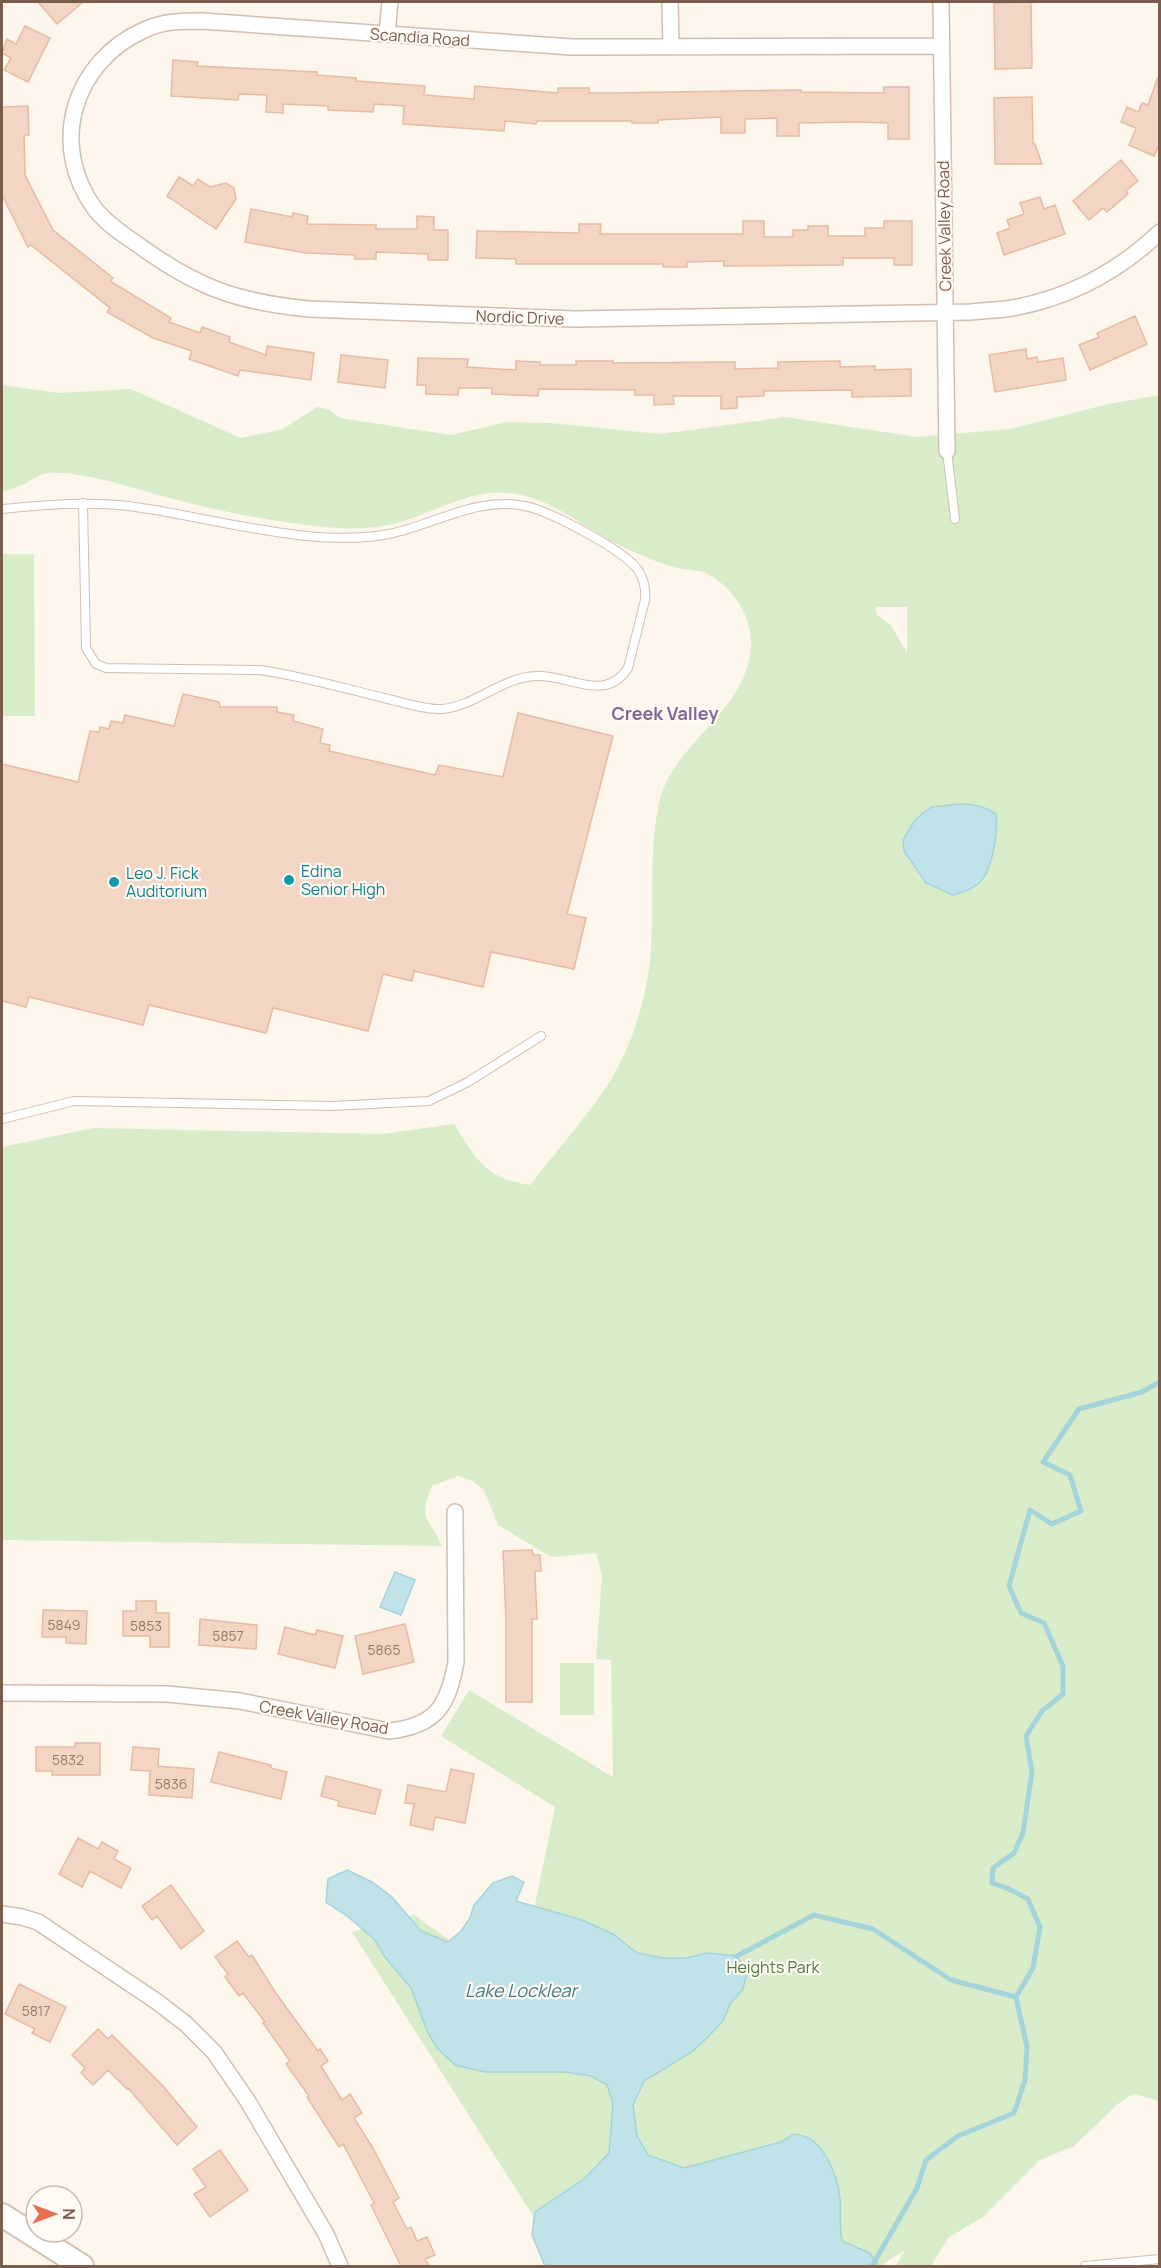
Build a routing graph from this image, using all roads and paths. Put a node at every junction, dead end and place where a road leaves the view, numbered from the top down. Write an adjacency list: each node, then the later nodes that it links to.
1 (390, 2): 4 (street)
2 (670, 2): 6 (street)
3 (941, 2): 5 (street, Creek Valley Road)
4 (387, 34): 6 (street, Scandia Road); 7 (street, Scandia Road)
5 (942, 46): 6 (street, Scandia Road); 9 (street, Creek Valley Road)
6 (671, 47)
7 (116, 229): 9 (street, Nordic Drive)
8 (1160, 232): 9 (street, Nordic Drive)
9 (945, 314): 10 (street, Creek Valley Road)
10 (947, 451): 13 (lane)
11 (83, 503): 11 (lane); 12 (lane)
12 (2, 508)
13 (955, 519)
14 (542, 1036): 15 (lane)
15 (2, 1119)
16 (455, 1512): 17 (street, Creek Valley Road)
17 (2, 1693)
18 (2, 1914): 22 (street)
19 (2, 2214): 21 (street)
20 (1160, 2259): 23 (lane)
21 (82, 2266)
22 (340, 2266)
23 (1085, 2266)

